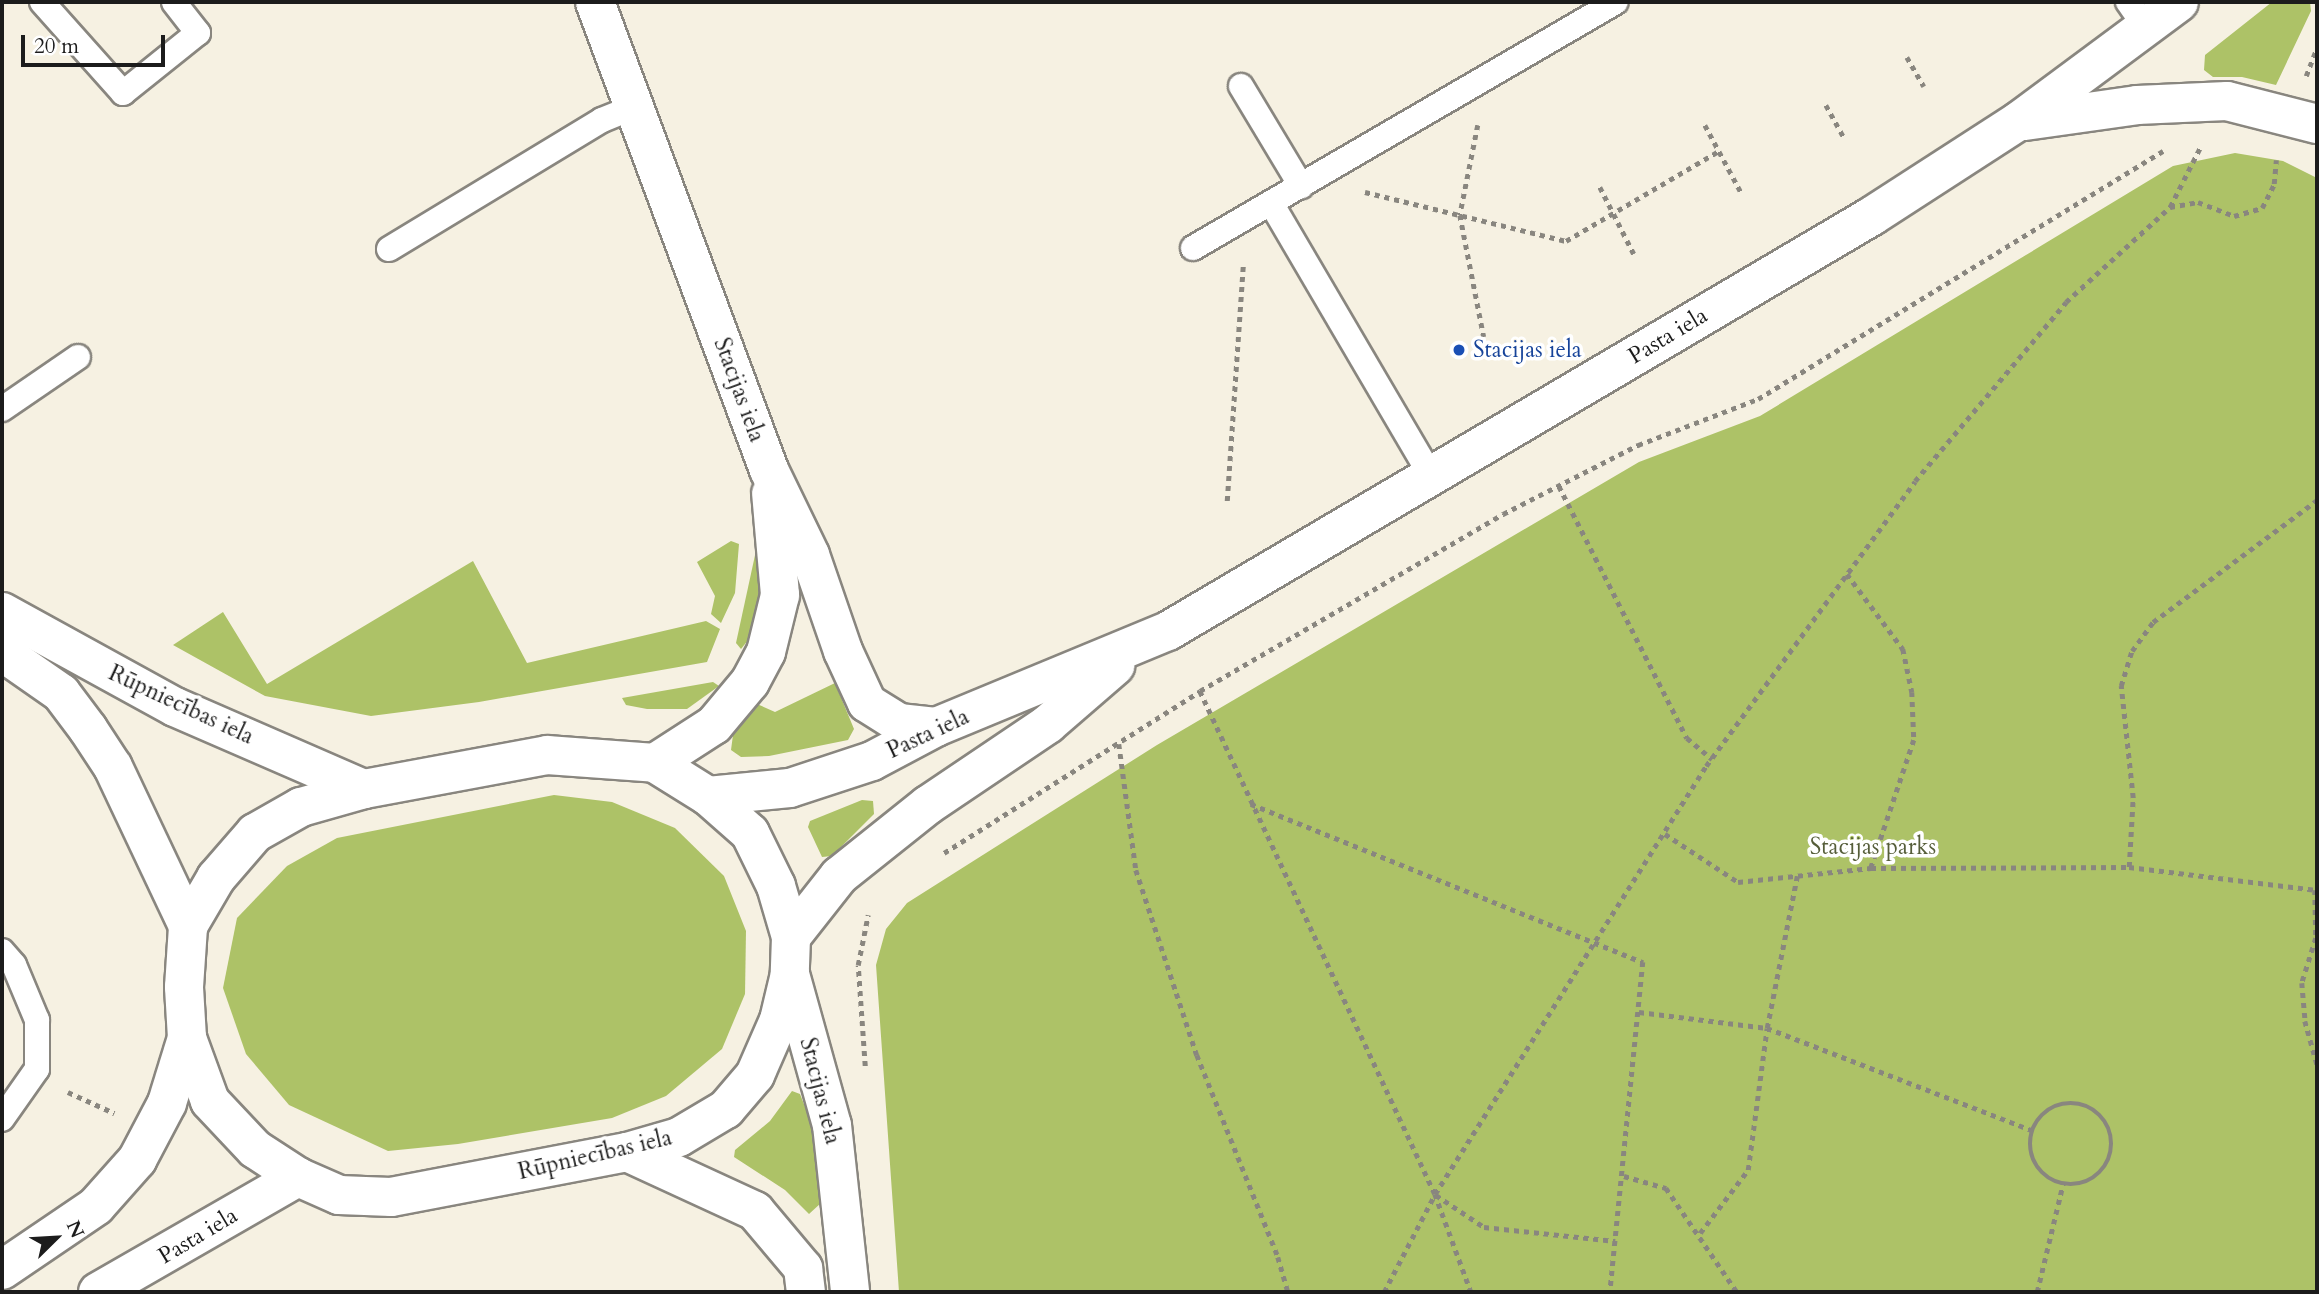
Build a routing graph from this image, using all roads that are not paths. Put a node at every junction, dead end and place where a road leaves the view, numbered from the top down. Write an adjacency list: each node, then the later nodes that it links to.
1 (42, 2): 2 (lane)
2 (174, 2)
3 (595, 2): 8 (main road, Stacijas iela)
4 (1616, 2): 11 (lane)
5 (2179, 2): 6 (main road, Pasta iela)
6 (2137, 15): 9 (main road, Pasta iela)
7 (1241, 86): 11 (lane)
8 (634, 107): 13 (lane); 17 (main road, Stacijas iela)
9 (2019, 121): 10 (main road); 18 (main road, Pasta iela)
10 (2317, 124)
11 (1307, 182): 12 (lane)
12 (1271, 203): 14 (lane); 18 (lane)
13 (389, 248)
14 (1193, 248)
15 (78, 357): 16 (lane)
16 (2, 410)
17 (769, 470): 22 (main road, Stacijas iela); 23 (main road)
18 (1431, 476): 20 (main road, Pasta iela)
19 (2, 612): 24 (main road, Rūpniecības iela)
20 (1141, 645): 22 (main road, Pasta iela); 28 (main road, Pasta iela)
21 (2, 652): 26 (main road, Rūpniecības iela)
22 (936, 727): 25 (main road, Pasta iela)
23 (655, 763): 24 (main road, Rūpniecības iela); 25 (main road, Rūpniecības iela)
24 (364, 789): 26 (main road, Rūpniecības iela)
25 (708, 796): 28 (main road, Rūpniecības iela)
26 (188, 926): 29 (main road, Rūpniecības iela)
27 (2, 951): 30 (lane)
28 (790, 956): 31 (main road, Rūpniecības iela); 36 (main road, Stacijas iela)
29 (187, 1038): 32 (main road, Rūpniecības iela); 33 (main road)
30 (2, 1119)
31 (627, 1152): 32 (main road, Rūpniecības iela); 35 (main road)
32 (298, 1177): 34 (main road, Pasta iela)
33 (2, 1270)
34 (98, 1292)
35 (806, 1292)
36 (850, 1292)

